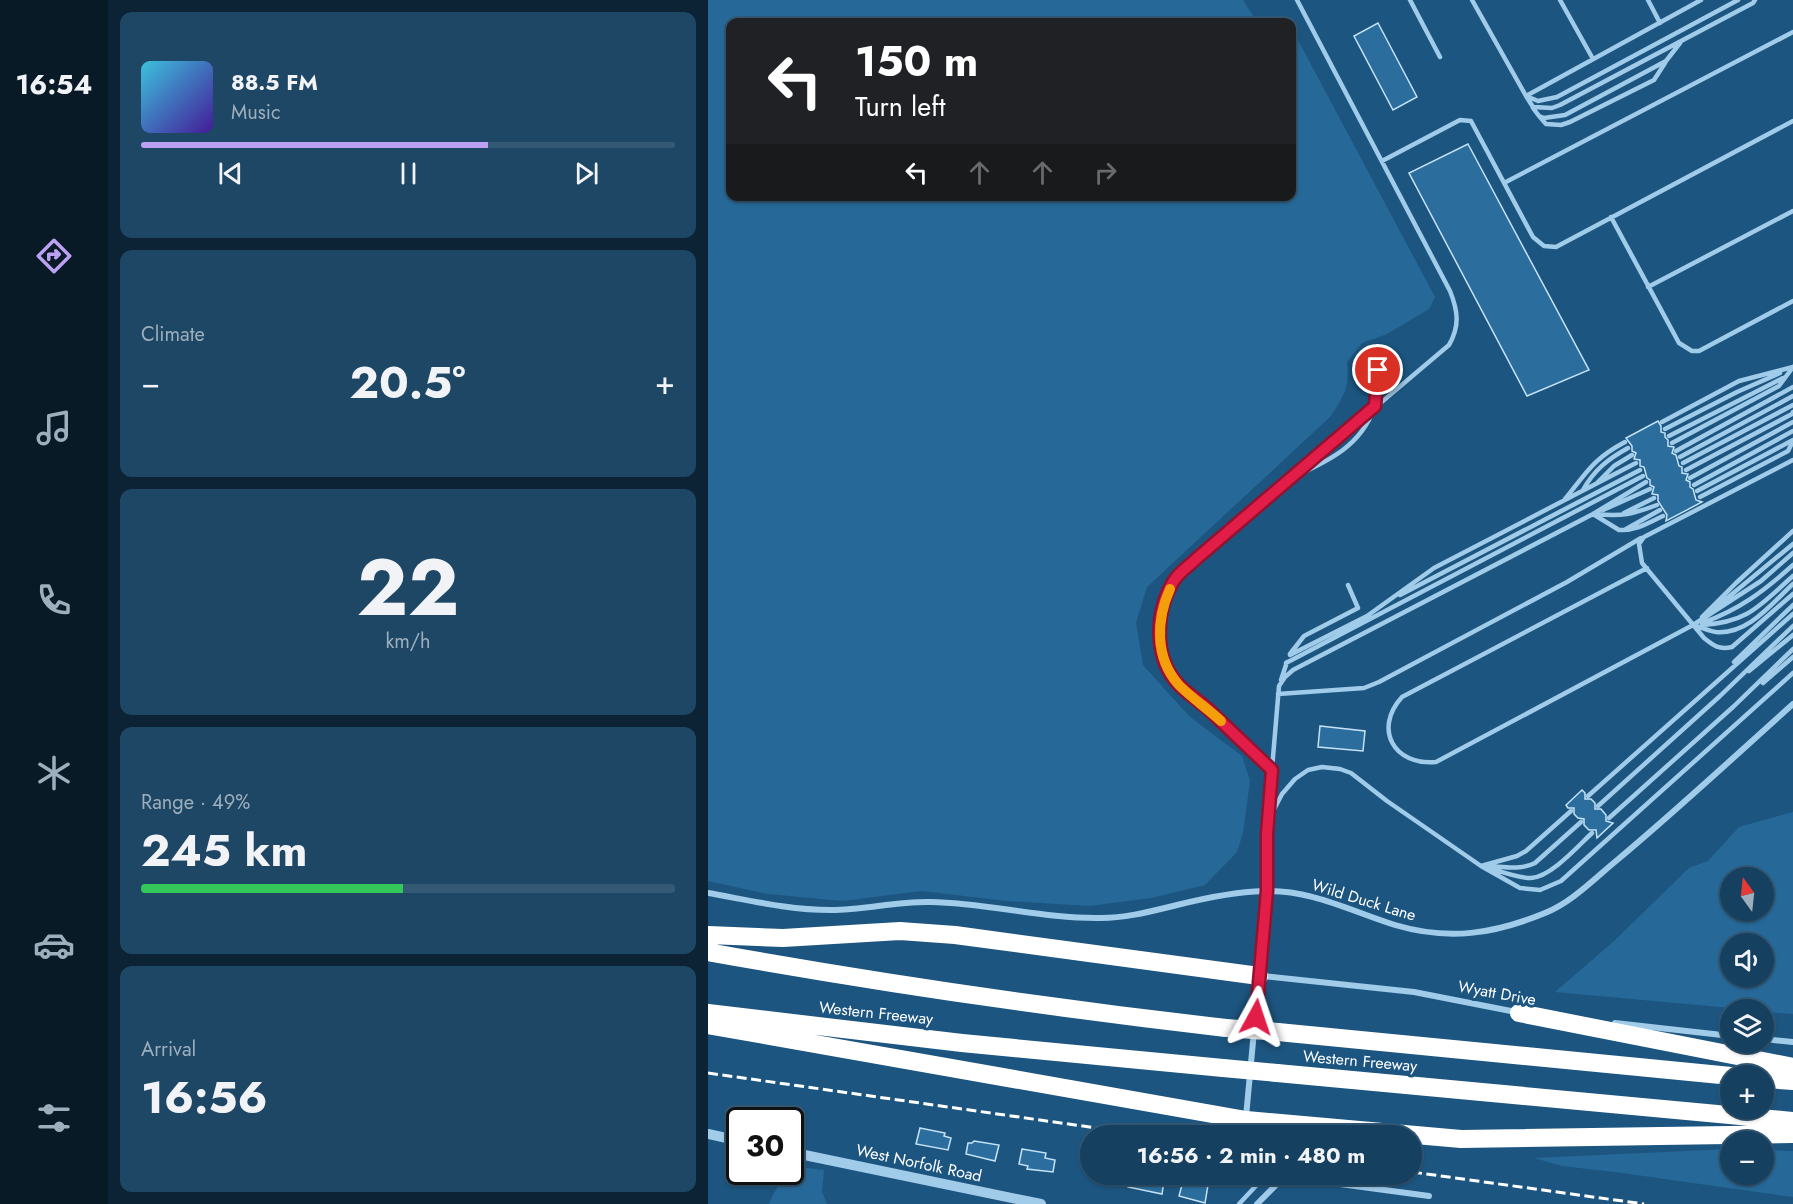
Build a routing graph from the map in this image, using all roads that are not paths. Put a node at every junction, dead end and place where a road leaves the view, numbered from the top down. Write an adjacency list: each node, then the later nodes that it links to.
1 (1298, 0): 19 (lane)
2 (1410, 0): 12 (lane)
3 (1472, 0): 15 (lane)
4 (1560, 0): 13 (lane)
5 (1648, 0): 9 (lane)
6 (1701, 0): 9 (lane)
7 (1738, 0): 15 (lane)
8 (1755, 0): 11 (lane)
9 (1660, 22): 13 (lane)
10 (1793, 32): 20 (lane)
11 (1682, 41): 14 (lane); 16 (lane)
12 (1440, 57)
13 (1593, 59): 15 (lane)
14 (1666, 61): 17 (lane); 17 (lane)
15 (1526, 96): 16 (lane)
16 (1533, 107): 17 (lane)
17 (1539, 116)
18 (1793, 121): 22 (lane)
19 (1382, 161): 20 (lane); 31 (lane)
20 (1504, 183): 22 (lane)
21 (1793, 211): 23 (lane)
22 (1611, 217): 23 (lane)
23 (1648, 287): 24 (lane)
24 (1793, 301)
25 (1793, 367): 27 (lane); 33 (lane); 35 (lane)
26 (1378, 370): 31 (lane)
27 (1786, 377): 37 (lane); 40 (lane)
28 (1793, 387): 42 (lane)
29 (1793, 396): 44 (lane)
30 (1793, 405): 47 (lane)
31 (1375, 406): 52 (lane); 52 (lane)
32 (1793, 412): 49 (lane)
33 (1662, 422)
34 (1793, 422): 51 (lane)
35 (1665, 429)
36 (1793, 431): 55 (lane)
37 (1669, 436)
38 (1793, 440): 58 (lane); 59 (lane)
39 (1625, 442): 61 (lane)
40 (1672, 443)
41 (1628, 448): 57 (lane)
42 (1676, 451)
43 (1632, 455): 54 (lane)
44 (1680, 457)
45 (1793, 460): 65 (lane)
46 (1636, 463): 54 (lane)
47 (1683, 463)
48 (1640, 470): 74 (lane)
49 (1686, 470)
50 (1643, 476): 83 (lane)
51 (1690, 478)
52 (1286, 481): 91 (lane)
53 (1646, 482): 62 (lane)
54 (1595, 485): 57 (lane)
55 (1694, 485)
56 (1650, 489): 62 (lane)
57 (1583, 491): 61 (lane)
58 (1697, 491)
59 (1700, 497)
60 (1654, 498): 63 (lane)
61 (1564, 501): 74 (lane)
62 (1593, 514): 63 (lane); 63 (lane); 85 (lane)
63 (1618, 517)
64 (1793, 531): 77 (lane)
65 (1644, 537): 69 (lane); 87 (lane)
66 (1793, 544): 77 (lane)
67 (1793, 553): 77 (lane)
68 (1793, 566): 77 (lane)
69 (1647, 568): 77 (lane); 77 (lane)
70 (1793, 576): 77 (lane)
71 (1793, 584): 77 (lane)
72 (1348, 585): 81 (lane)
73 (1793, 594): 77 (lane)
74 (1384, 603): 81 (lane)
75 (1793, 605): 86 (lane)
76 (1793, 614): 86 (lane)
77 (1694, 626)
78 (1793, 626): 88 (lane)
79 (1793, 635): 88 (lane)
80 (1793, 649): 90 (lane)
81 (1290, 655): 83 (lane)
82 (1793, 657): 90 (lane)
83 (1287, 663): 85 (lane)
84 (1793, 673): 99 (lane)
85 (1279, 686): 87 (lane)
86 (1709, 687): 92 (lane)
87 (1278, 694): 91 (lane)
88 (1720, 696): 93 (lane)
89 (1793, 704): 100 (street, Wild Duck Lane)
90 (1733, 707): 95 (lane)
91 (1272, 770): 96 (street)
92 (1588, 796)
93 (1598, 807)
94 (1571, 811): 99 (lane)
95 (1609, 818)
96 (1268, 821): 99 (lane); 100 (street)
97 (1581, 822): 99 (lane)
98 (1592, 833): 99 (lane)
99 (1480, 866)
100 (1267, 891): 101 (street, Wild Duck Lane); 104 (street)
101 (708, 893)
102 (708, 934): 104 (highway)
103 (708, 952): 112 (highway, Western Freeway, bridge)
104 (1259, 975): 105 (street, Wyatt Drive); 115 (street)
105 (1519, 1012): 108 (street, Wyatt Drive); 111 (highway)
106 (708, 1013): 116 (highway, Western Freeway, bridge)
107 (708, 1025): 115 (highway)
108 (1720, 1035)
109 (1774, 1040): 110 (street)
110 (1793, 1042)
111 (1793, 1067)
112 (1720, 1075)
113 (1774, 1080): 114 (highway)
114 (1793, 1082)
115 (1246, 1120): 118 (highway)
116 (1793, 1121)
117 (708, 1134): 119 (street)
118 (1793, 1134)
119 (726, 1138)
120 (804, 1155): 123 (street, West Norfolk Road)
121 (1257, 1185): 124 (lane)
122 (1429, 1196): 125 (street)
123 (1041, 1204)
124 (1239, 1204)
125 (1257, 1204)

